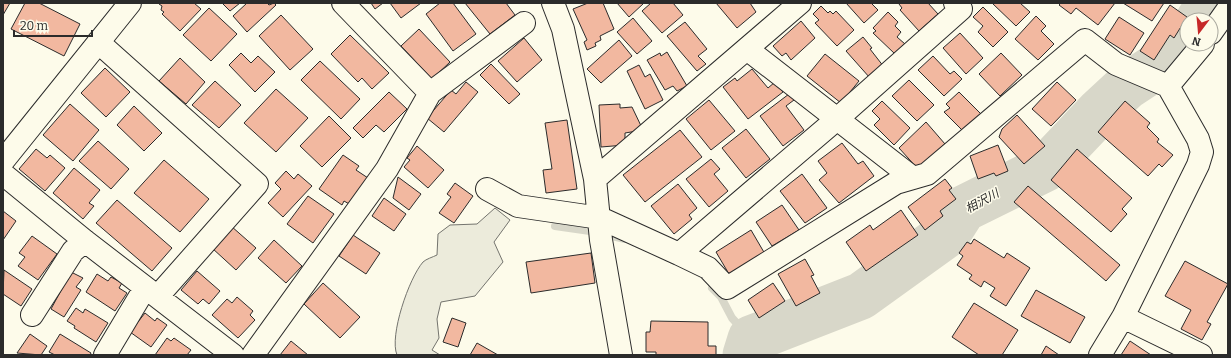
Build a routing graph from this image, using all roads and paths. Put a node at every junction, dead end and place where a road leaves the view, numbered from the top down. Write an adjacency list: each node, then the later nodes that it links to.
1 (130, 3): 9 (street)
2 (343, 3): 13 (street)
3 (553, 3): 18 (street)
4 (800, 3): 10 (street)
5 (955, 3): 14 (street)
6 (1228, 9): 7 (street)
7 (1219, 22)
8 (524, 23): 13 (street)
9 (98, 42): 15 (street); 23 (street)
10 (747, 48): 14 (street); 18 (street)
11 (1194, 52): 12 (street)
12 (1161, 83): 17 (street); 25 (street)
13 (430, 93): 28 (street)
14 (837, 119): 17 (street); 22 (street)
15 (3, 161)
16 (3, 174): 21 (street)
17 (913, 178): 22 (street)
18 (595, 179): 20 (street)
19 (487, 189): 20 (street)
20 (600, 229): 22 (street); 29 (street)
21 (85, 242): 23 (street); 24 (street)
22 (678, 254)
23 (151, 292): 26 (street); 27 (street)
24 (32, 315)
25 (1123, 317): 30 (street); 31 (street)
26 (106, 355)
27 (233, 355)
28 (253, 355)
29 (621, 355)
30 (1100, 355)
31 (1201, 355)

